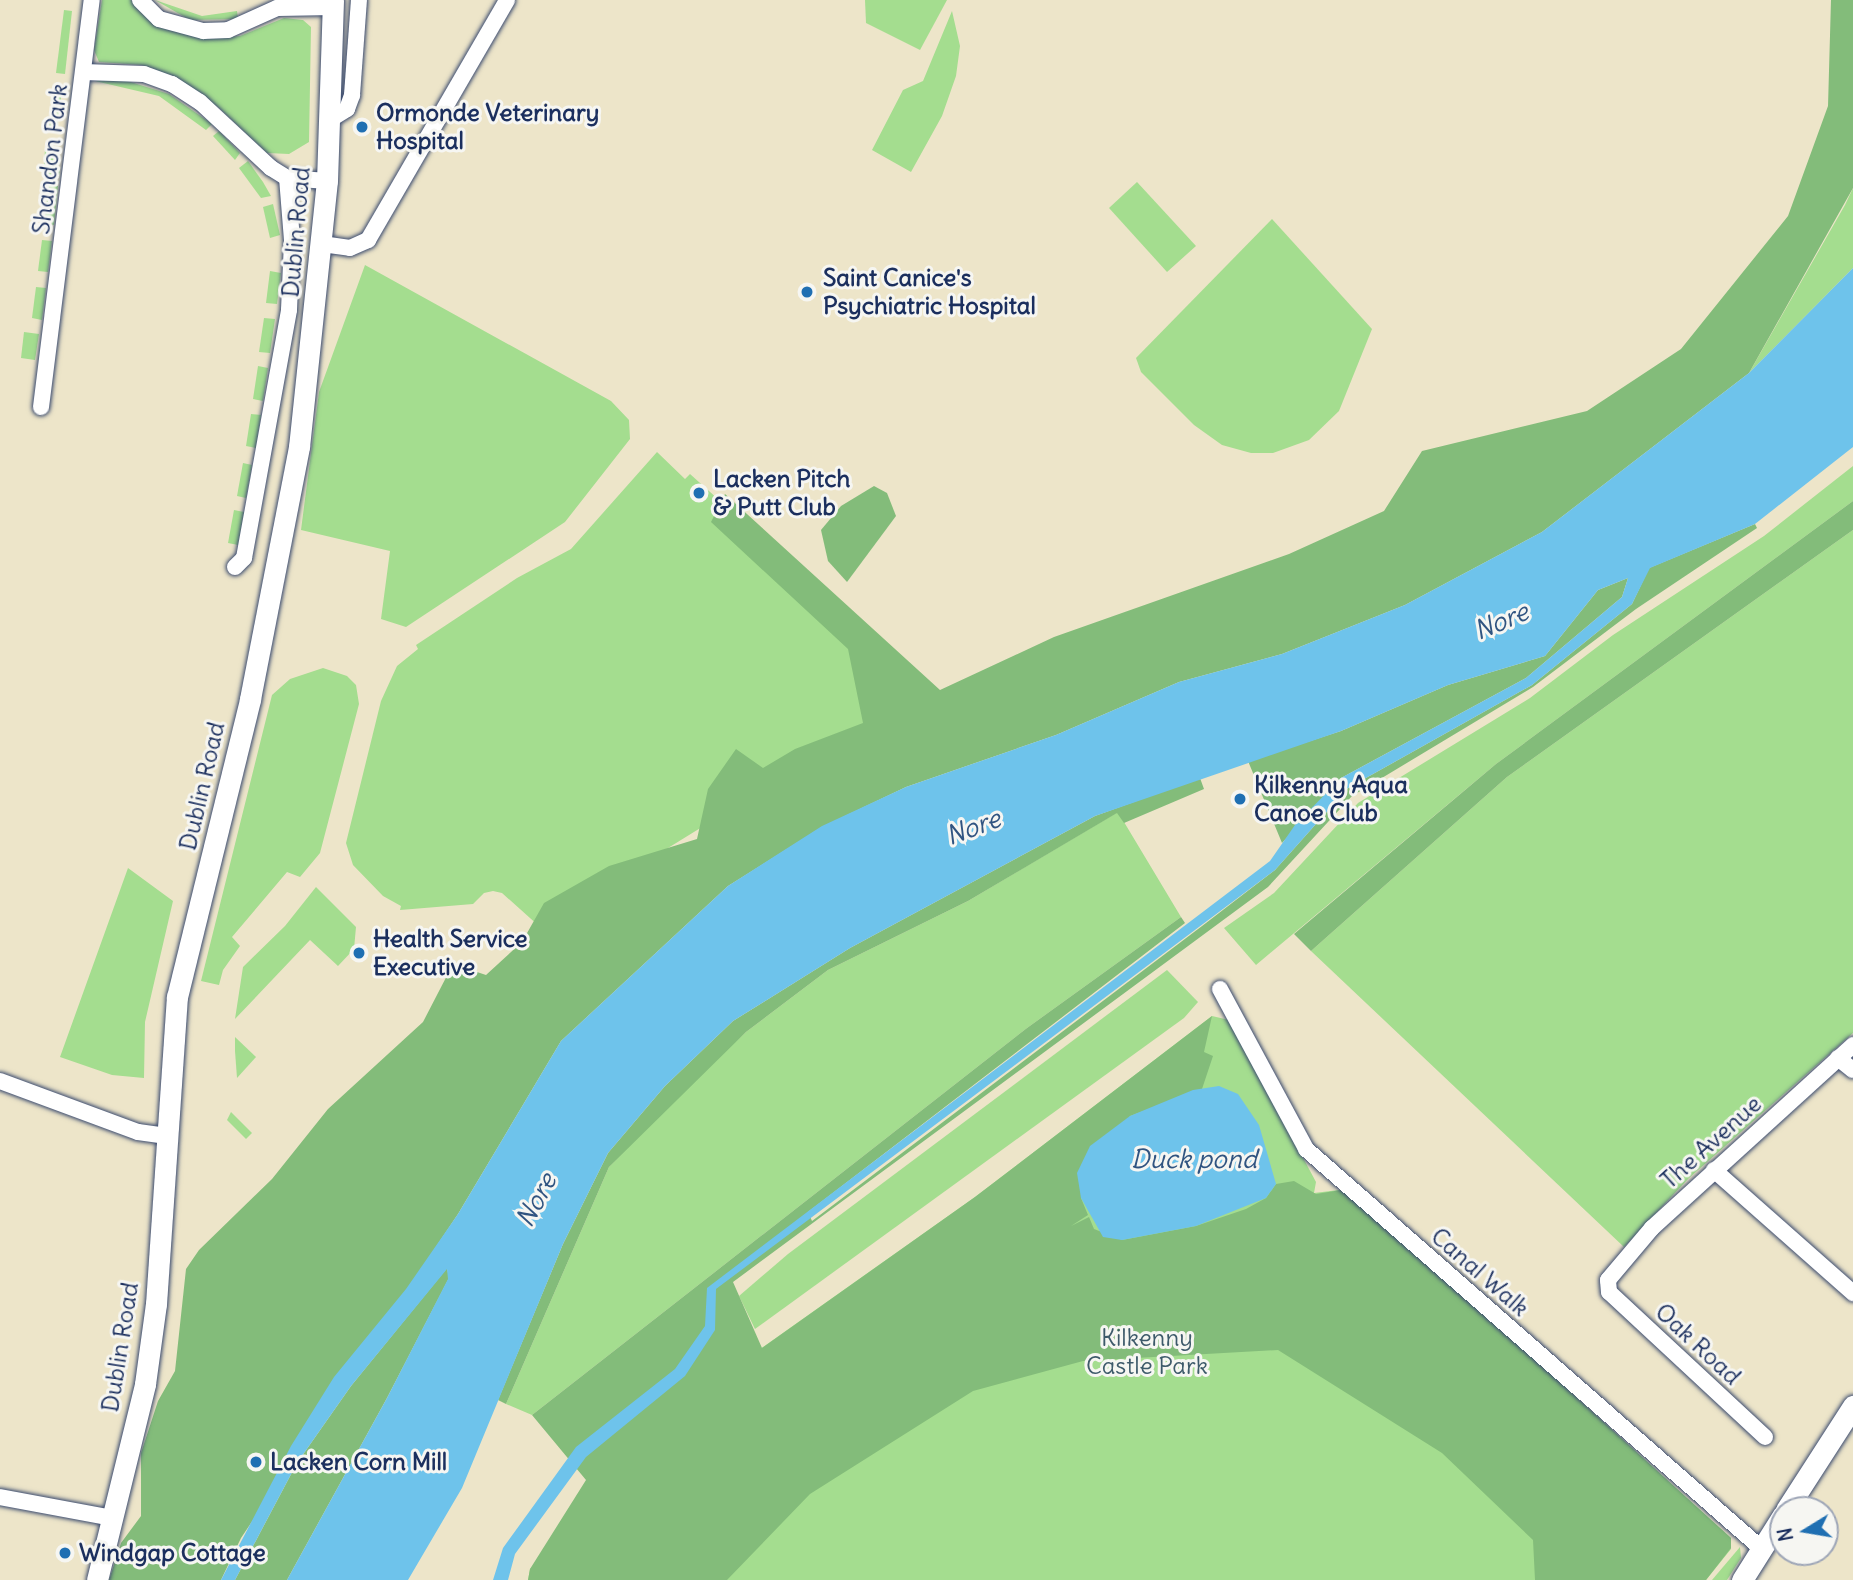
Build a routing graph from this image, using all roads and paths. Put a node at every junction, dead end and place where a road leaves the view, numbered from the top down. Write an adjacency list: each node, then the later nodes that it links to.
1 (92, 0): 7 (street)
2 (140, 0): 5 (street)
3 (359, 0): 8 (street)
4 (507, 0): 11 (street)
5 (298, 3): 6 (street)
6 (333, 4): 8 (main road, Dublin Road)
7 (83, 72): 9 (street, Shandon Park); 12 (street, Shandon Park)
8 (331, 119): 10 (main road, Dublin Road)
9 (287, 178): 10 (street); 13 (street)
10 (327, 181): 11 (main road, Dublin Road)
11 (322, 244): 19 (main road, Dublin Road)
12 (41, 407)
13 (235, 567)
14 (1220, 989): 29 (street, Canal Walk)
15 (1853, 1045): 16 (street, The Avenue)
16 (1838, 1058): 17 (street); 20 (street, The Avenue)
17 (1853, 1070)
18 (0, 1081): 19 (street)
19 (167, 1136): 27 (main road, Dublin Road)
20 (1714, 1170): 21 (street, The Avenue); 22 (street)
21 (1608, 1280): 24 (street, Oak Road)
22 (1853, 1293)
23 (1853, 1406): 25 (main road)
24 (1765, 1437)
25 (1795, 1496)
26 (0, 1497): 27 (street)
27 (112, 1518): 30 (main road, Dublin Road)
28 (1769, 1538): 29 (main road)
29 (1762, 1549): 31 (main road)
30 (97, 1580)
31 (1742, 1580)

